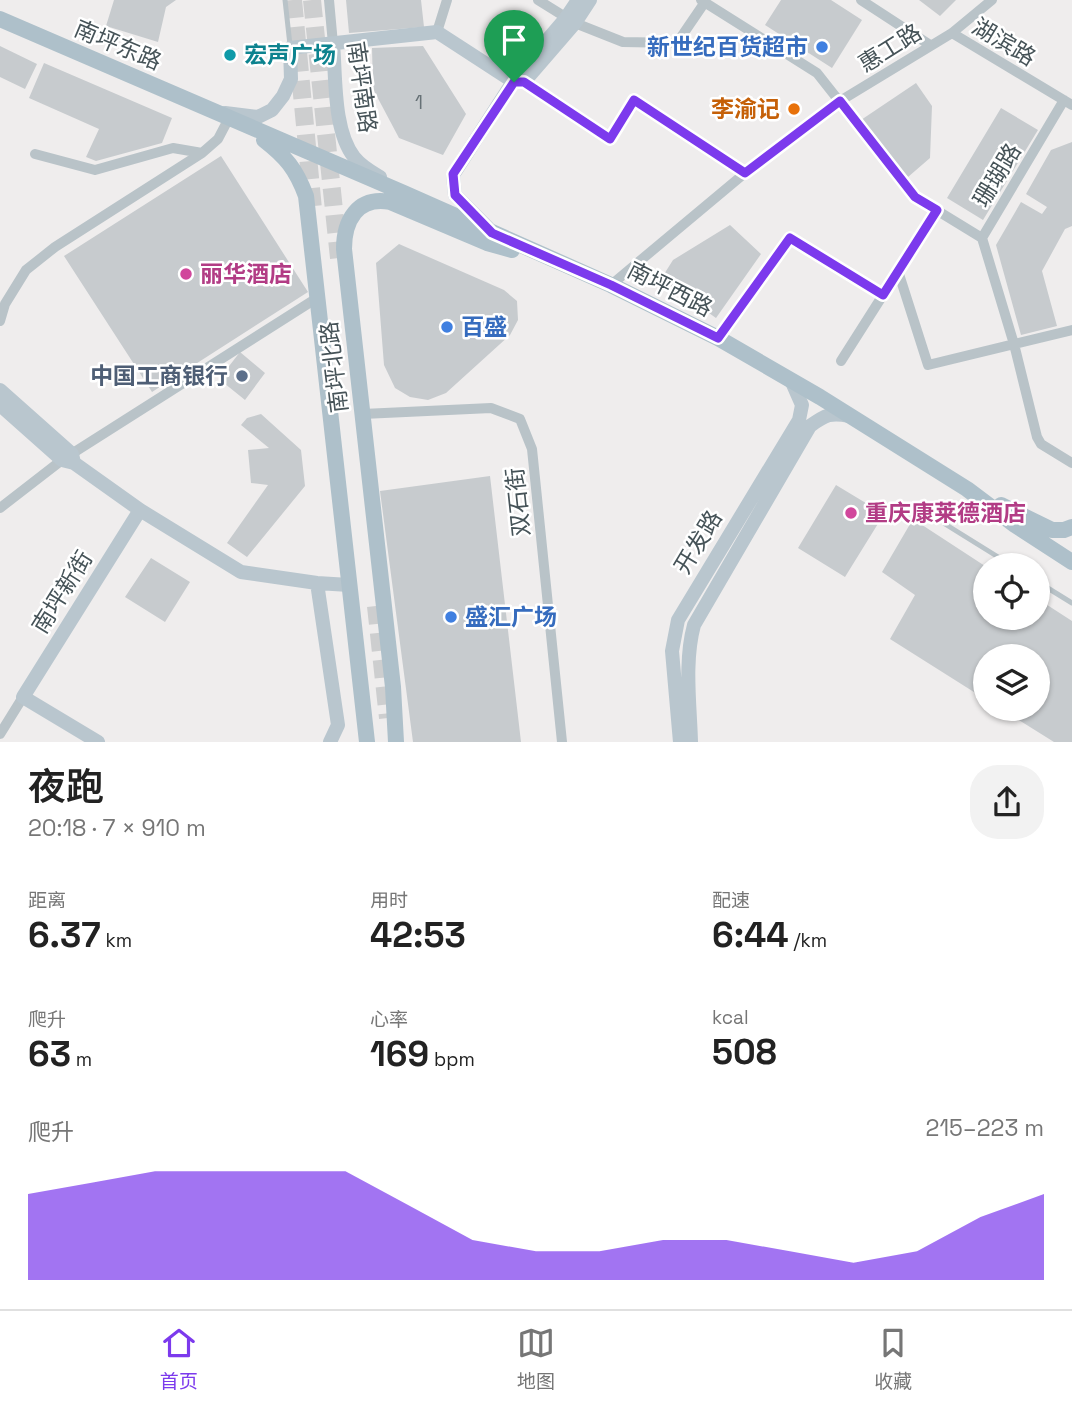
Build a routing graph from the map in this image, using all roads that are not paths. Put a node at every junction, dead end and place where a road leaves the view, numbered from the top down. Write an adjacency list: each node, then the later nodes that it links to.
1 (285, 0): 16 (lane)
2 (329, 0): 14 (street, 南坪南路)
3 (447, 0): 12 (street)
4 (538, 0): 11 (street)
5 (578, 0): 11 (street)
6 (590, 0): 11 (street)
7 (861, 0): 15 (street)
8 (992, 0): 13 (street, 惠工路)
9 (703, 1): 11 (street); 18 (street, 珊瑚路)
10 (0, 19): 20 (main road, 南坪东路)
11 (571, 20): 17 (street)
12 (437, 32): 14 (street); 17 (street)
13 (952, 33): 15 (street, 惠工路); 19 (street, 湖滨路)
14 (333, 44): 16 (street); 24 (street, 南坪南路)
15 (930, 44): 18 (street, 惠工路)
16 (290, 48): 20 (street)
17 (519, 79): 23 (street); 26 (street)
18 (840, 101): 23 (street, 惠工路); 25 (street, 珊瑚路)
19 (1068, 102): 27 (street, 珊瑚路)
20 (223, 115): 21 (street); 24 (main road, 南坪西路); 32 (main road, 南坪北路)
21 (202, 153): 22 (street); 33 (street)
22 (35, 154)
23 (745, 173): 30 (street, 惠工路)
24 (404, 193): 26 (main road, 南坪西路)
25 (937, 210): 27 (street, 珊瑚路); 29 (street)
26 (492, 233): 28 (main road, 南坪西路)
27 (982, 238): 36 (street)
28 (565, 264): 30 (main road, 南坪西路); 41 (main road, 南坪北路)
29 (898, 271): 31 (street); 36 (street)
30 (611, 285): 35 (main road, 南坪西路)
31 (883, 295): 35 (street); 37 (street)
32 (317, 298): 43 (street); 53 (main road, 南坪北路)
33 (0, 321)
34 (1072, 330): 36 (street)
35 (718, 338): 38 (main road, 南坪西路)
36 (1013, 344): 44 (street)
37 (841, 361)
38 (791, 380): 42 (main road, 南坪西路); 65 (street, 开发路)
39 (0, 390): 43 (street)
40 (0, 405): 43 (street)
41 (363, 414): 63 (main road, 南坪北路); 64 (street, 双石街)
42 (851, 417): 45 (main road, 南坪西路); 66 (street, 开发路)
43 (69, 459): 46 (street); 47 (street)
44 (1072, 463)
45 (967, 489): 49 (main road); 51 (main road, 南坪西路)
46 (0, 508)
47 (140, 510): 52 (street); 56 (street, 南坪新街)
48 (945, 524): 50 (lane)
49 (1072, 527)
50 (992, 553)
51 (1072, 562)
52 (317, 583): 53 (street); 57 (street)
53 (349, 585): 62 (main road, 南坪北路)
54 (1050, 589): 55 (lane)
55 (1072, 603)
56 (23, 697): 58 (street, 南坪新街); 59 (street)
57 (338, 725): 60 (street); 61 (street)
58 (0, 734)
59 (98, 742)
60 (330, 742)
61 (339, 742)
62 (367, 742)
63 (396, 742)
64 (562, 742)
65 (680, 742)
66 (691, 742)

